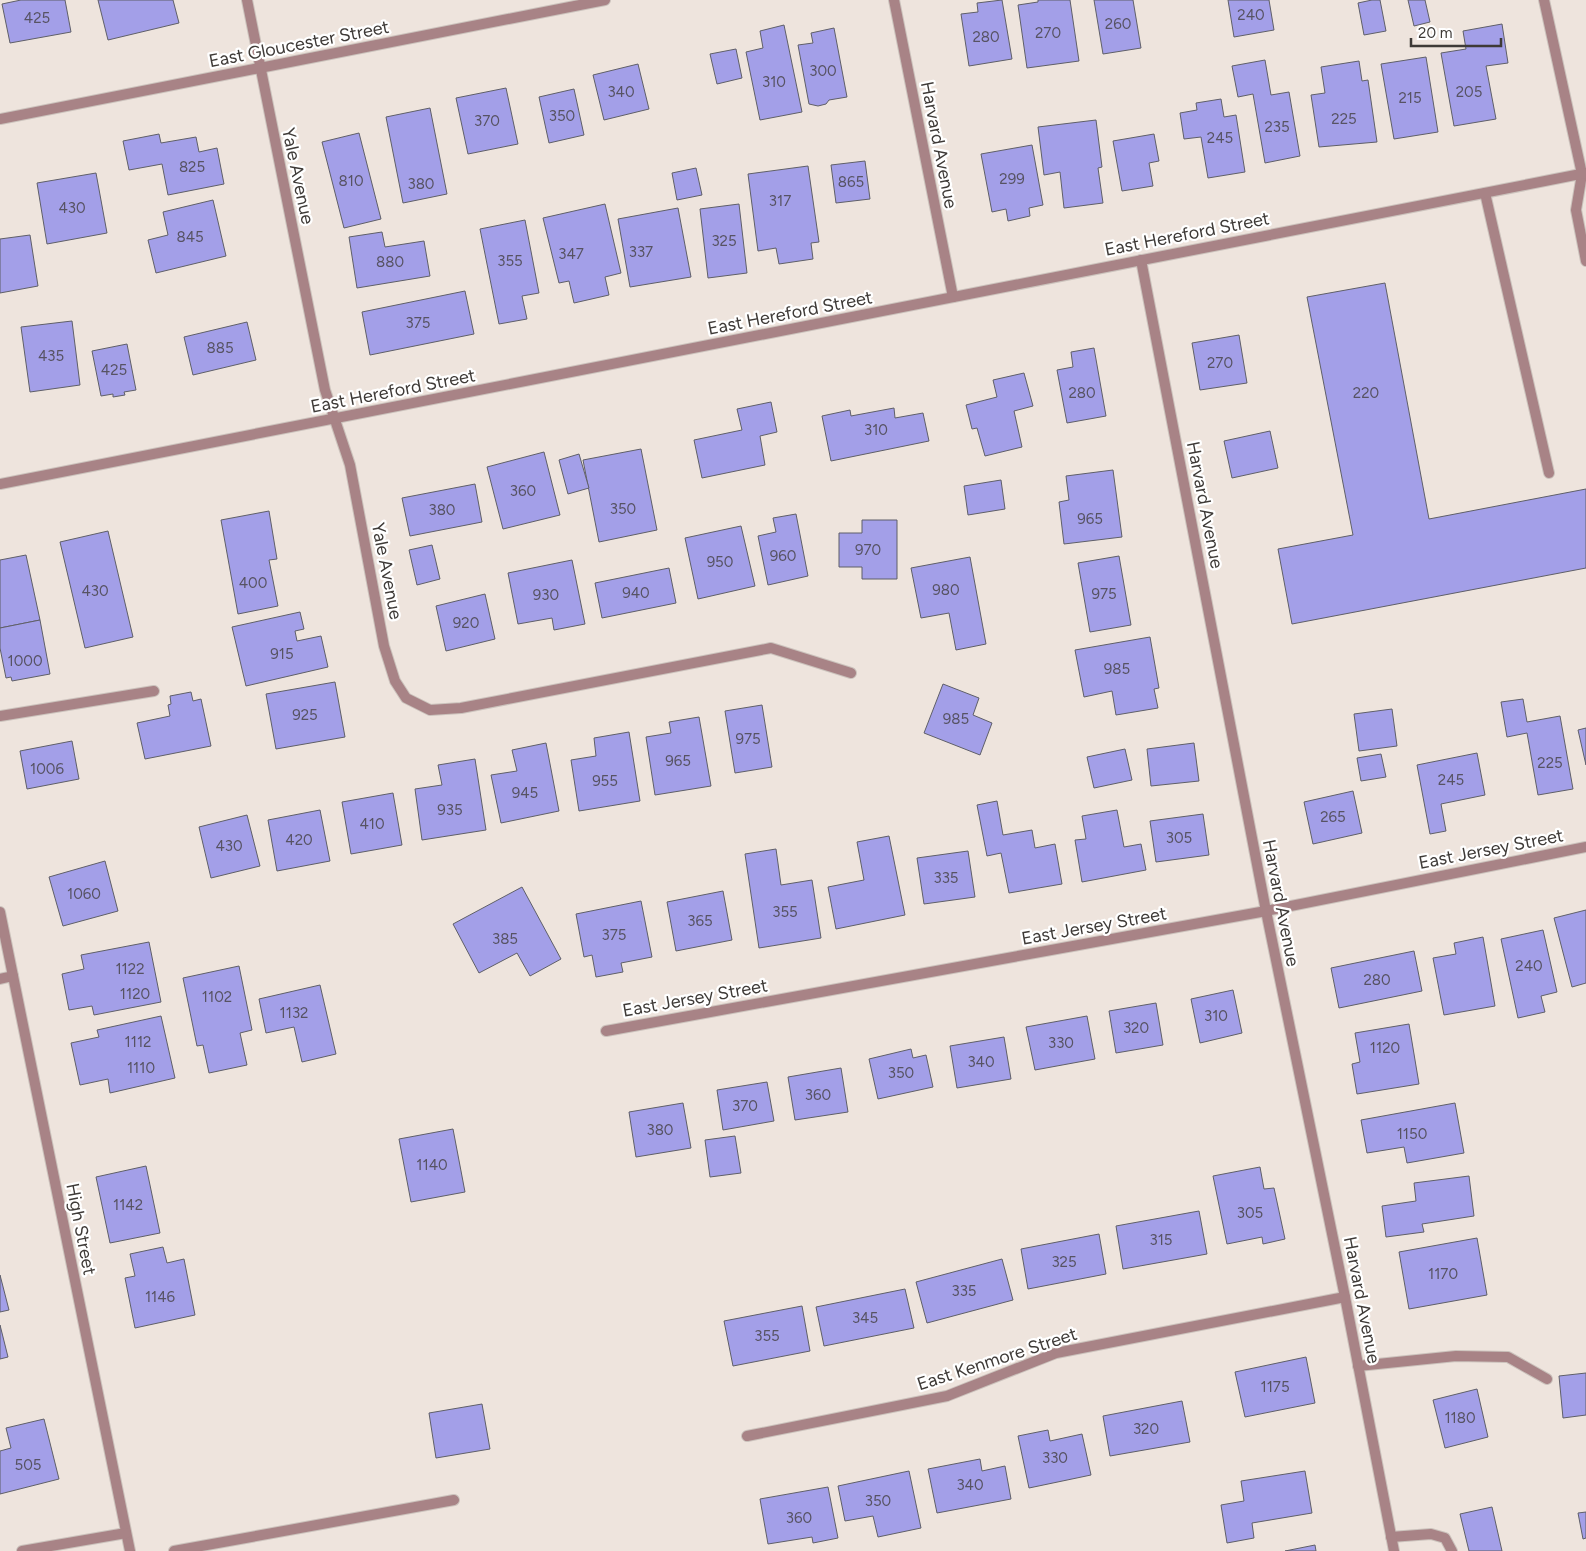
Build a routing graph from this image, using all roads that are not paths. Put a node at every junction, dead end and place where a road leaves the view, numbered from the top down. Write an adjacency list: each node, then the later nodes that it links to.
1 (247, 0): 5 (street, Yale Avenue)
2 (605, 0): 5 (street, East Gloucester Street)
3 (894, 0): 11 (street, Harvard Avenue)
4 (1544, 0): 7 (street)
5 (259, 68): 6 (street, East Gloucester Street); 12 (street, Yale Avenue)
6 (0, 119)
7 (1584, 173): 8 (street, East Hereford Street); 10 (street)
8 (1485, 193): 9 (street, East Hereford Street); 13 (street)
9 (1141, 260): 11 (street, East Hereford Street); 19 (street, Harvard Avenue)
10 (1586, 261)
11 (953, 297): 12 (street, East Hereford Street)
12 (335, 419): 14 (street, East Hereford Street); 15 (street, Yale Avenue)
13 (1549, 473)
14 (0, 484)
15 (851, 673)
16 (154, 691): 17 (street)
17 (0, 716)
18 (1586, 847): 19 (street, East Jersey Street)
19 (1266, 911): 23 (street, East Jersey Street); 24 (street, Harvard Avenue)
20 (0, 912): 21 (street, High Street)
21 (13, 976): 22 (street); 29 (street, High Street)
22 (0, 979)
23 (606, 1031)
24 (1345, 1297): 25 (street, Harvard Avenue); 27 (street, East Kenmore Street)
25 (1358, 1366): 26 (street); 30 (street, Harvard Avenue)
26 (1547, 1379)
27 (747, 1436)
28 (454, 1500): 33 (street)
29 (126, 1532): 31 (street); 32 (street, High Street)
30 (1391, 1538): 34 (street, Harvard Avenue); 35 (street)
31 (22, 1551)
32 (130, 1551)
33 (174, 1551)
34 (1394, 1551)
35 (1452, 1551)

